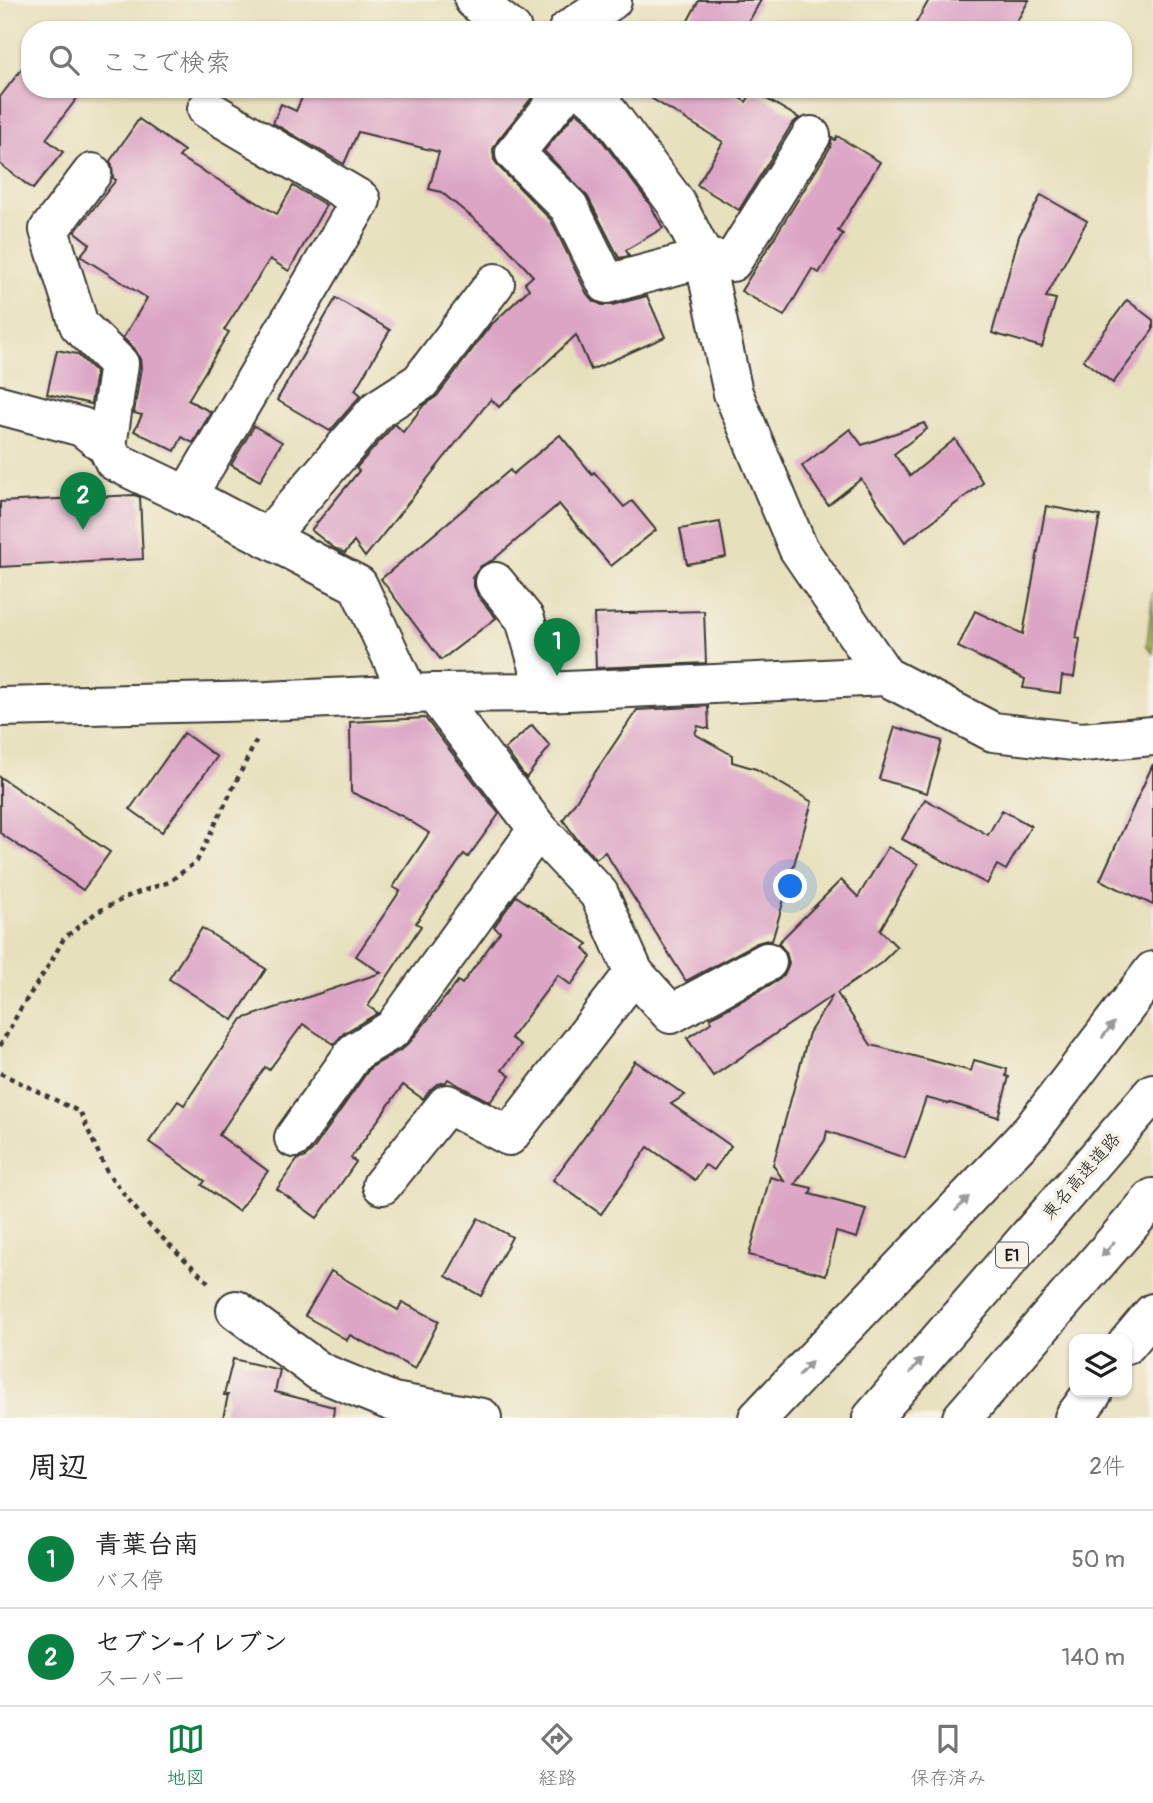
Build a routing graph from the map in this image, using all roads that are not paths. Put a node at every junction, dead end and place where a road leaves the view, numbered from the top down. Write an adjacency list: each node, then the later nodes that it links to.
1 (474, 0): 3 (main road)
2 (612, 0): 4 (main road)
3 (501, 21)
4 (581, 21)
5 (560, 98): 10 (main road)
6 (594, 98): 10 (main road)
7 (206, 109): 14 (main road)
8 (811, 136): 10 (main road)
9 (92, 173): 13 (main road)
10 (704, 257): 17 (main road)
11 (495, 283): 15 (main road)
12 (0, 405): 13 (main road)
13 (107, 446): 14 (main road)
14 (187, 496): 15 (main road)
15 (267, 538): 19 (main road)
16 (495, 582): 18 (main road)
17 (885, 676): 18 (main road); 21 (main road)
18 (546, 692): 19 (main road)
19 (421, 694): 20 (main road); 22 (main road)
20 (0, 708)
21 (1153, 736)
22 (538, 829): 25 (main road); 27 (main road)
23 (767, 962): 25 (main road)
24 (1153, 971): 35 (main road, one-way to 24)
25 (634, 973): 28 (main road)
26 (1153, 1093): 36 (main road, 東名高速道路 / E1, one-way to 26)
27 (294, 1138)
28 (382, 1185)
29 (1153, 1198): 37 (main road, one-way to 37)
30 (236, 1310): 34 (main road)
31 (1153, 1313): 32 (main road)
32 (1132, 1338)
33 (1089, 1397): 38 (main road)
34 (482, 1418)
35 (758, 1418)
36 (872, 1418)
37 (962, 1418)
38 (1074, 1418)

